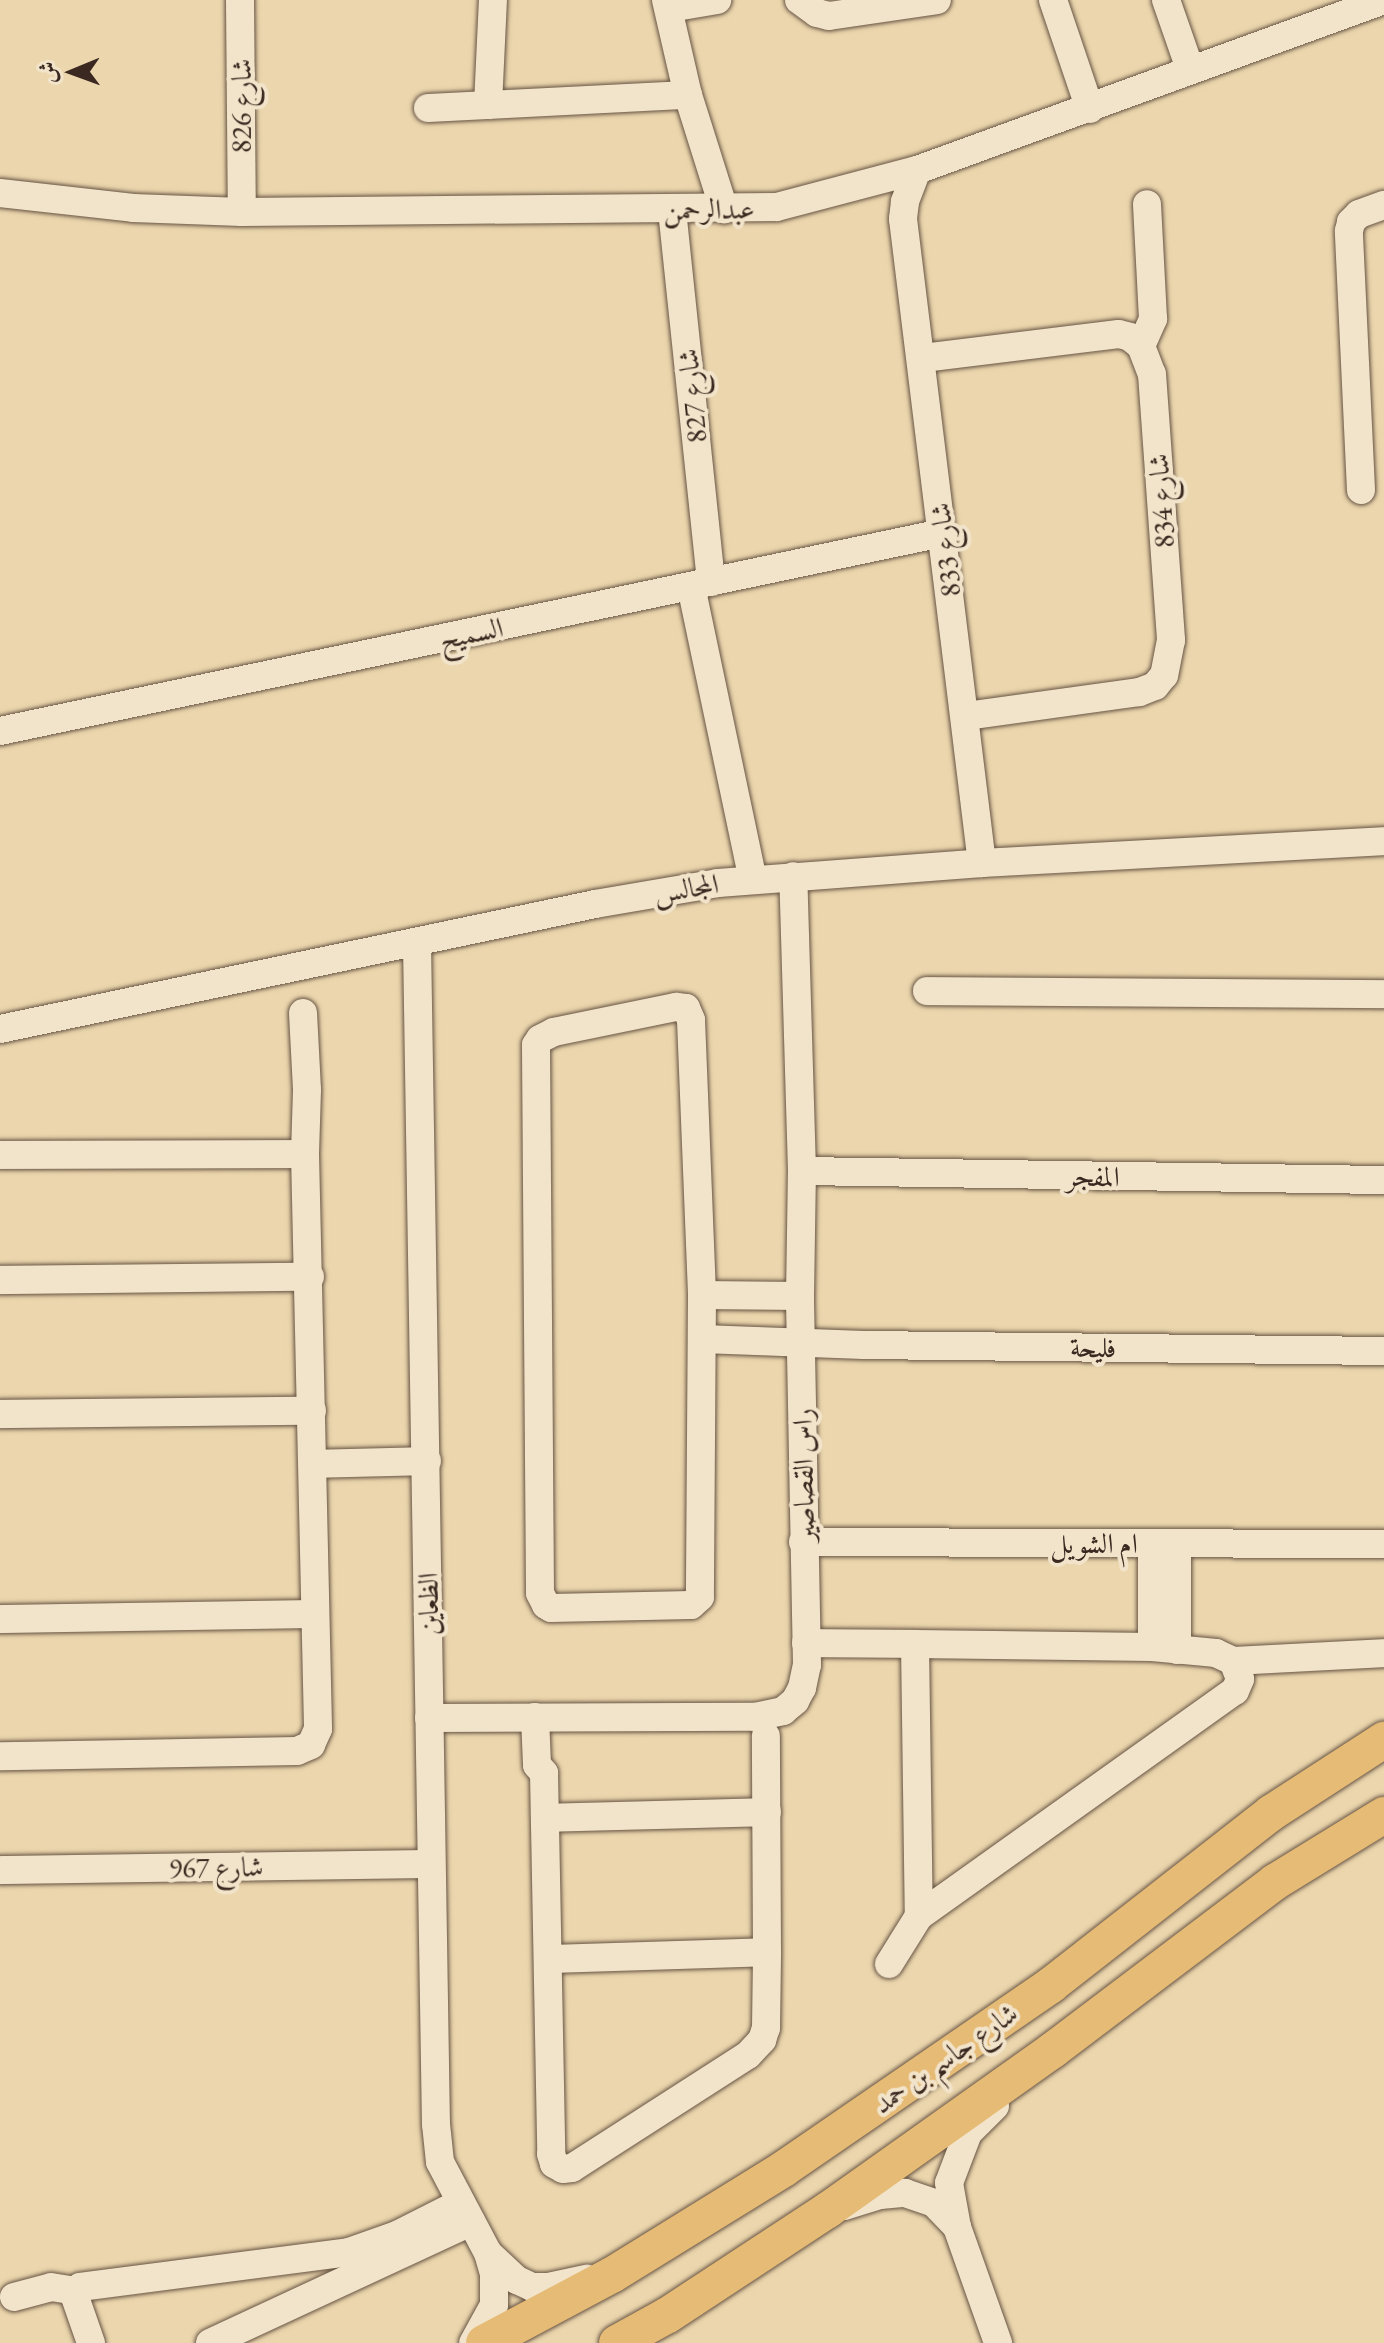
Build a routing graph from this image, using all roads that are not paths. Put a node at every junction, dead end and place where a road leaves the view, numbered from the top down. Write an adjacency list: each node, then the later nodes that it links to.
1 (240, 0): 22 (street, شارع 826)
2 (493, 0): 12 (street)
3 (717, 0): 9 (street)
4 (799, 0): 5 (street)
5 (937, 0)
6 (1053, 0): 14 (street)
7 (1166, 0): 10 (street)
8 (1383, 0): 10 (street, عبدالرحمن)
9 (668, 4): 11 (street)
10 (1190, 69): 14 (street, عبدالرحمن)
11 (688, 95): 12 (street); 20 (street)
12 (488, 105): 13 (street)
13 (428, 108)
14 (1090, 109): 15 (street, عبدالرحمن)
15 (917, 170): 16 (street, عبدالرحمن); 23 (street, شارع 833)
16 (868, 186): 20 (street, عبدالرحمن); 23 (street, شارع 833)
17 (0, 193): 22 (street, عبدالرحمن)
18 (1147, 204): 24 (street)
19 (1384, 205): 26 (street)
20 (724, 209): 21 (street, عبدالرحمن)
21 (672, 210): 22 (street, عبدالرحمن); 29 (street, شارع 827)
22 (242, 212)
23 (905, 236): 25 (street, شارع 833)
24 (1141, 346): 25 (street); 30 (street, شارع 834)
25 (923, 358): 28 (street, شارع 833)
26 (1371, 440): 27 (street)
27 (1361, 490)
28 (942, 533): 29 (street, السميح); 30 (street, شارع 833)
29 (701, 584): 31 (street, السميح); 35 (street, شارع 827)
30 (965, 716): 33 (street, شارع 833)
31 (0, 731)
32 (1384, 841): 33 (street, المجالس)
33 (982, 863): 34 (street, المجالس)
34 (793, 876): 35 (street, المجالس); 43 (street, راس القصاصير)
35 (753, 879): 36 (street, المجالس)
36 (417, 943): 40 (street, المجالس); 54 (street, الظعاين)
37 (927, 991): 38 (street)
38 (1384, 994)
39 (303, 1013): 41 (street)
40 (0, 1029)
41 (305, 1154): 42 (street); 45 (street)
42 (0, 1155)
43 (802, 1171): 44 (street, المفجر); 48 (street, راس القصاصير)
44 (1384, 1180)
45 (310, 1277): 46 (street); 52 (street)
46 (0, 1280)
47 (702, 1295): 48 (street); 49 (street); 49 (street)
48 (800, 1296): 50 (street, راس القصاصير)
49 (702, 1339): 50 (street, فليحة)
50 (801, 1340): 51 (street, فليحة); 56 (street, راس القصاصير)
51 (1384, 1351)
52 (312, 1411): 53 (street); 55 (street)
53 (0, 1414)
54 (427, 1469): 55 (street); 67 (street, الظعاين)
55 (313, 1472): 59 (street)
56 (803, 1542): 57 (street, ام الشويل); 61 (street, راس القصاصير)
57 (1164, 1544): 58 (street, ام الشويل); 63 (street)
58 (1384, 1544)
59 (314, 1614): 60 (street); 70 (street)
60 (0, 1619)
61 (806, 1643): 62 (street); 66 (street, راس القصاصير)
62 (915, 1644): 63 (street); 76 (street)
63 (1165, 1648): 65 (street)
64 (1384, 1653): 65 (street)
65 (1233, 1661): 76 (street)
66 (543, 1717): 67 (street, راس القصاصير); 73 (street)
67 (429, 1718): 74 (street, الظعاين)
68 (766, 1736): 71 (street)
69 (1384, 1740): 86 (main road, شارع جاسم بن حمد)
70 (0, 1756)
71 (767, 1812): 73 (street); 77 (street)
72 (1384, 1815): 80 (main road, شارع جاسم بن حمد)
73 (545, 1818): 78 (street)
74 (431, 1864): 75 (street, شارع 967); 82 (street, الظعاين)
75 (0, 1870)
76 (919, 1916): 79 (street)
77 (767, 1952): 78 (street); 78 (street)
78 (549, 1959)
79 (889, 1964)
80 (1053, 2050): 81 (main road, شارع جاسم بن حمد); 83 (street)
81 (828, 2210): 83 (street); 93 (main road, شارع جاسم بن حمد)
82 (466, 2212): 84 (street, الظعاين); 85 (street)
83 (957, 2227): 94 (street)
84 (488, 2253): 86 (street, الظعاين); 91 (street, الظعاين)
85 (354, 2264): 87 (street); 90 (street)
86 (612, 2275): 92 (main road, شارع جاسم بن حمد)
87 (75, 2291): 88 (street); 89 (street)
88 (14, 2297)
89 (91, 2343)
90 (210, 2343)
91 (473, 2343)
92 (484, 2343)
93 (617, 2343)
94 (998, 2343)

